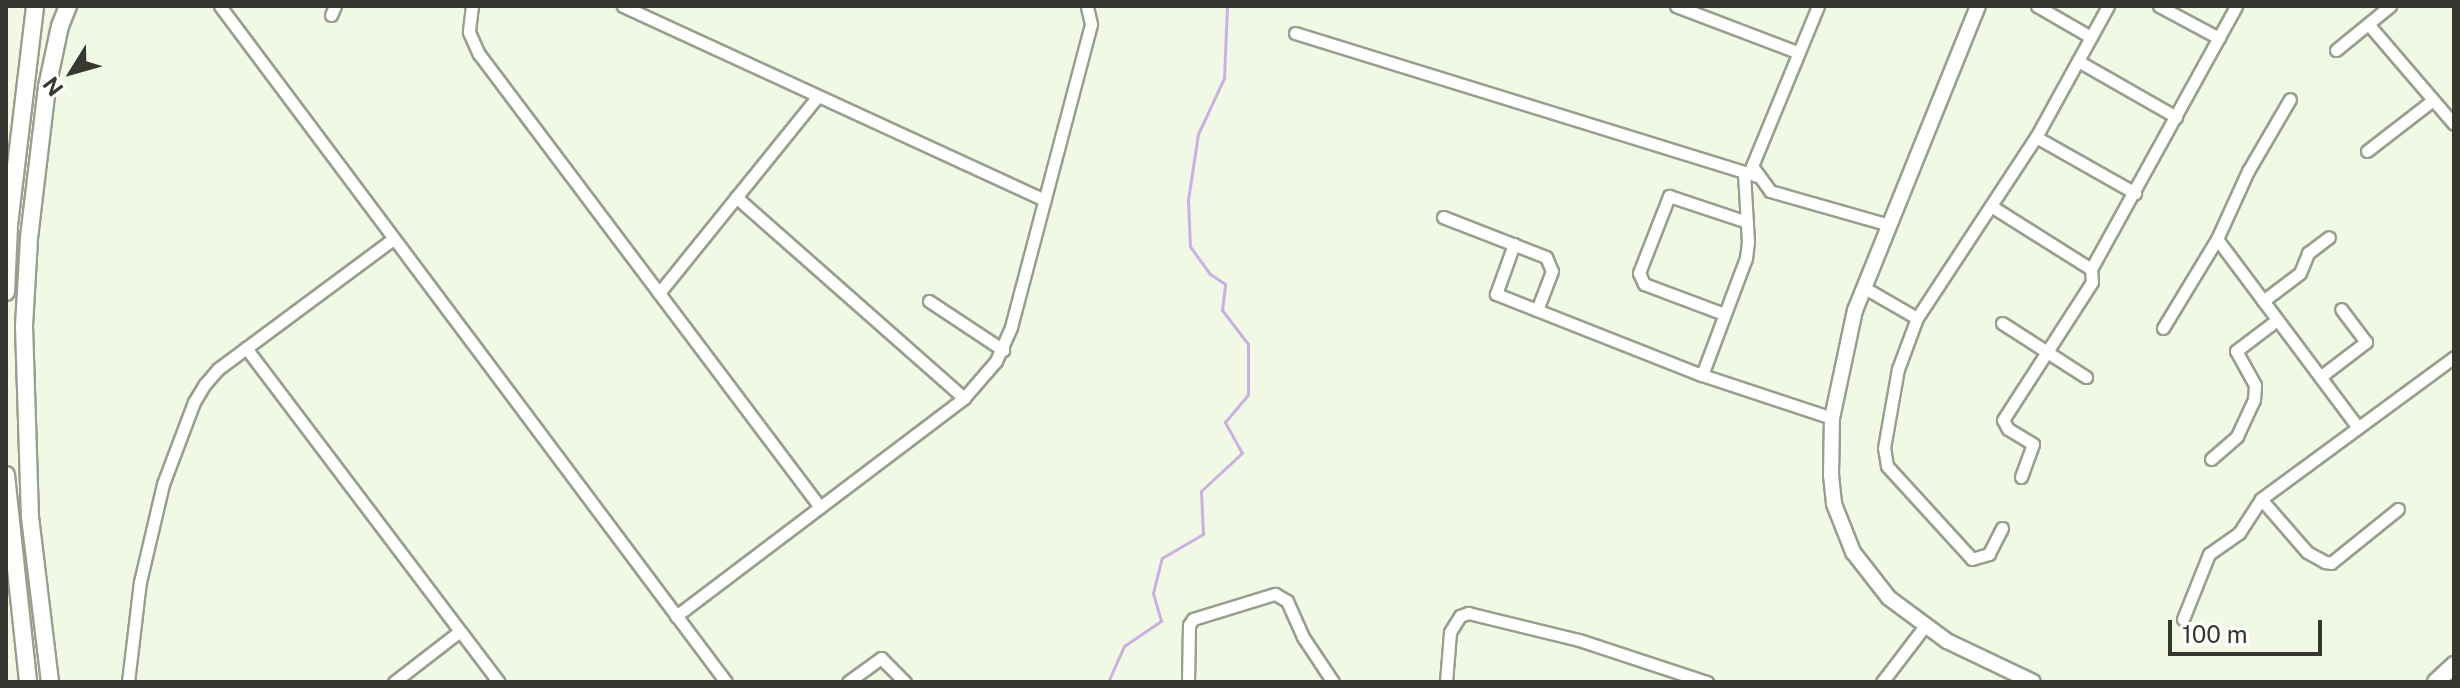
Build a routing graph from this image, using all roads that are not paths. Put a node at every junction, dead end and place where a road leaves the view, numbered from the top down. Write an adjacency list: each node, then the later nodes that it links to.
1 (35, 6): 43 (main road)
2 (68, 6): 77 (main road)
3 (220, 6): 38 (street)
4 (472, 6): 44 (street)
5 (623, 6): 22 (street)
6 (1087, 6): 32 (street)
7 (1676, 6): 20 (street)
8 (1818, 6): 20 (street)
9 (1978, 6): 36 (street)
10 (2037, 6): 17 (street)
11 (2108, 6): 17 (street)
12 (2159, 6): 18 (street)
13 (2236, 6): 18 (street)
14 (2390, 6): 15 (street)
15 (2369, 25): 19 (street); 24 (street)
16 (1295, 33): 29 (street)
17 (2091, 37): 21 (street)
18 (2219, 38): 25 (street)
19 (2336, 50)
20 (1797, 52): 29 (street)
21 (2078, 61): 25 (street); 27 (street)
22 (817, 97): 31 (street); 32 (street)
23 (2290, 99): 39 (street)
24 (2433, 100): 26 (street); 28 (street)
25 (2176, 117): 30 (street)
26 (2454, 124)
27 (2036, 137): 30 (street); 33 (street)
28 (2367, 151)
29 (1750, 174): 35 (street); 36 (street)
30 (2135, 193): 41 (street)
31 (736, 197): 44 (street); 61 (street)
32 (1044, 200): 55 (street)
33 (1991, 206): 41 (street); 50 (street)
34 (1443, 217): 40 (street)
35 (1747, 222): 49 (street); 49 (street)
36 (1889, 225): 42 (street)
37 (2329, 237): 46 (street)
38 (393, 239): 54 (street); 71 (street)
39 (2217, 239): 46 (street); 53 (street)
40 (1514, 244): 48 (street); 48 (street)
41 (2091, 269): 56 (street)
42 (1863, 287): 50 (street); 62 (street)
43 (6, 292)
44 (659, 293): 68 (street)
45 (929, 301): 55 (street)
46 (2263, 301): 51 (street)
47 (2341, 309): 60 (street)
48 (1537, 310): 58 (street)
49 (1724, 314): 58 (street)
50 (1917, 318): 70 (street)
51 (2277, 320): 60 (street); 64 (street)
52 (2002, 323): 56 (street)
53 (2163, 328)
54 (246, 348): 74 (street); 78 (street)
55 (1003, 350): 61 (street)
56 (2047, 351): 59 (street); 66 (street)
57 (2454, 357): 63 (street)
58 (1702, 375): 62 (street)
59 (2086, 377)
60 (2320, 377): 63 (street)
61 (964, 398): 68 (street)
62 (1832, 418): 73 (street)
63 (2357, 426): 67 (street)
64 (2211, 459)
65 (6, 475): 76 (main road)
66 (2021, 477)
67 (2261, 499): 69 (street); 72 (street)
68 (820, 507): 71 (street)
69 (2398, 509)
70 (2002, 528)
71 (676, 616): 81 (street)
72 (2183, 619)
73 (1924, 627): 88 (street); 89 (street)
74 (460, 631): 79 (street); 80 (street)
75 (2454, 665): 90 (main road)
76 (28, 682)
77 (50, 682)
78 (128, 682)
79 (394, 682)
80 (499, 682)
81 (726, 682)
82 (848, 682): 83 (street)
83 (905, 682)
84 (1188, 682): 85 (street)
85 (1333, 682)
86 (1446, 682): 87 (street)
87 (1707, 682)
88 (1882, 682)
89 (2033, 682)
90 (2436, 682)

